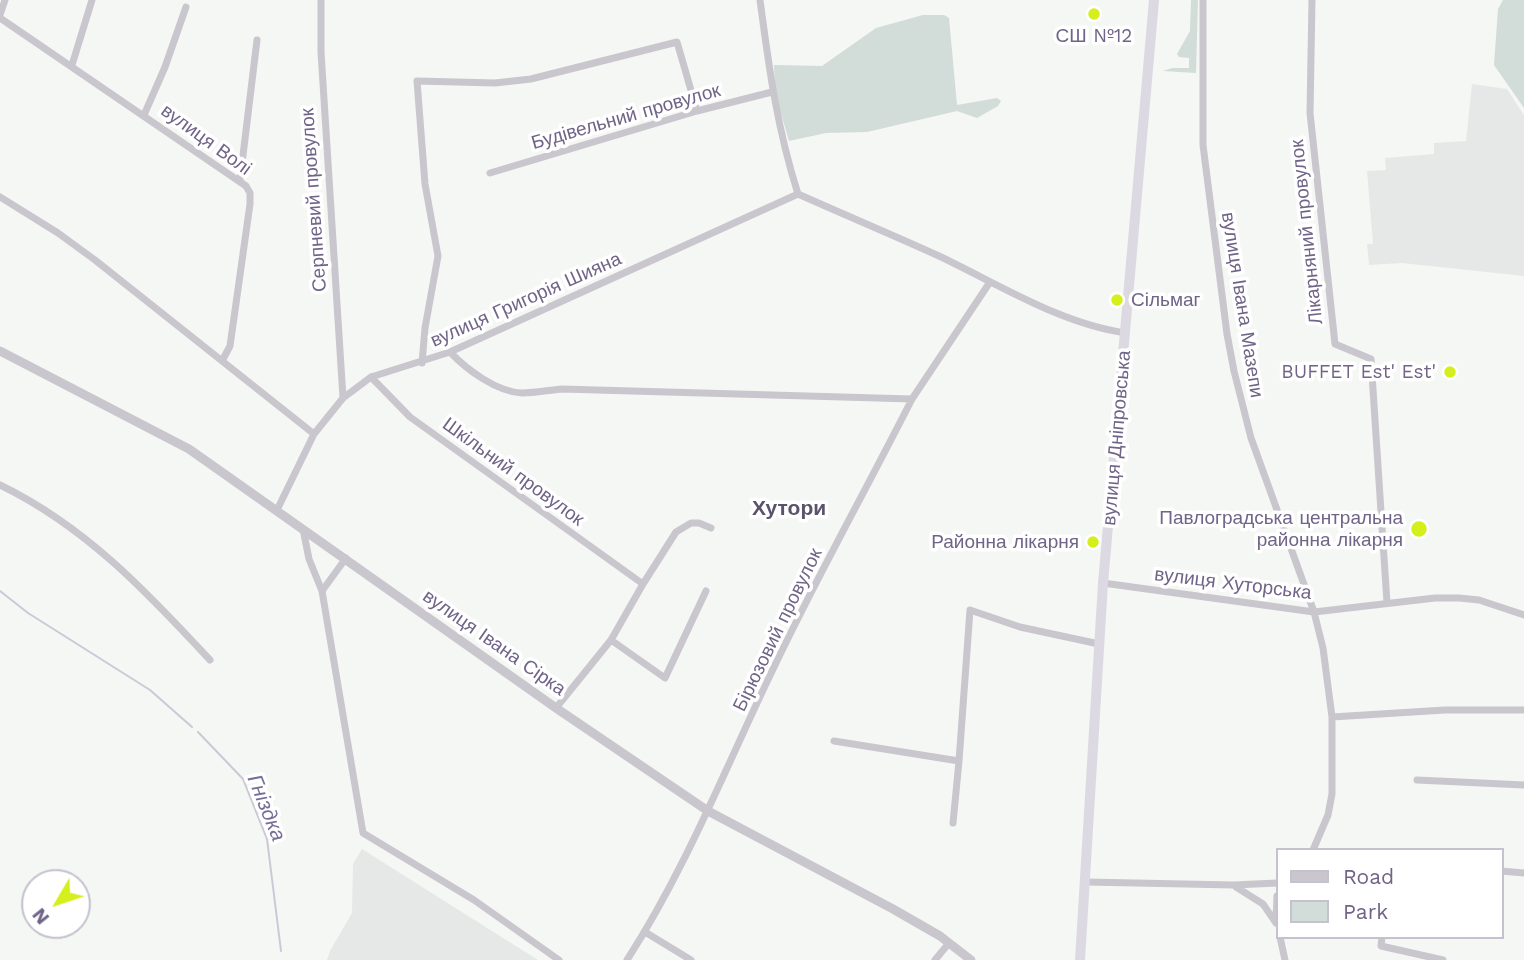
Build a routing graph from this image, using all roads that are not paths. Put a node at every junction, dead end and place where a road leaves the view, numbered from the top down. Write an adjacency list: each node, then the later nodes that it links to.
1 (5, 0): 9 (street)
2 (92, 0): 11 (street)
3 (321, 0): 26 (street, Серпневий провулок)
4 (761, 0): 12 (street)
5 (1154, 0): 20 (highway, вулиця Дніпровська)
6 (1203, 0): 39 (street, вулиця Івана Мазепи)
7 (1311, 0): 38 (street, Лікарняний провулок)
8 (186, 7): 14 (street)
9 (0, 17): 11 (street, вулиця Волі)
10 (257, 40): 16 (street)
11 (72, 65): 14 (street, вулиця Волі)
12 (772, 92): 13 (street, Будівельний провулок); 17 (street)
13 (697, 111): 15 (street, Будівельний провулок); 24 (street)
14 (144, 115): 16 (street, вулиця Волі)
15 (490, 173)
16 (240, 180): 23 (street, вулиця Волі)
17 (798, 194): 19 (street); 22 (street, вулиця Григорія Шияна)
18 (0, 197): 23 (street)
19 (990, 282): 20 (street); 27 (street, Бірюзовий провулок)
20 (1126, 333): 34 (highway, вулиця Дніпровська)
21 (0, 351): 30 (street, вулиця Івана Сірка)
22 (450, 352): 24 (street, вулиця Григорія Шияна); 27 (street)
23 (222, 361): 28 (street)
24 (422, 363): 25 (street, вулиця Григорія Шияна)
25 (371, 377): 26 (street, вулиця Григорія Шияна); 35 (street, Шкільний провулок)
26 (343, 398): 28 (street, вулиця Григорія Шияна)
27 (912, 399): 51 (street, Бірюзовий провулок)
28 (314, 434): 30 (street, вулиця Григорія Шияна)
29 (0, 485): 43 (street)
30 (277, 510): 31 (street, вулиця Івана Сірка)
31 (303, 528): 33 (street, вулиця Івана Сірка); 36 (street)
32 (711, 528): 35 (street)
33 (346, 558): 36 (street); 44 (street, вулиця Івана Сірка)
34 (1104, 583): 39 (street, вулиця Хуторська); 42 (highway, вулиця Дніпровська)
35 (643, 584): 41 (street)
36 (322, 591): 64 (street)
37 (706, 592): 41 (street)
38 (1387, 603): 39 (street, вулиця Хуторська); 40 (street, вулиця Хуторська)
39 (1314, 612): 46 (street, вулиця Івана Мазепи)
40 (1524, 615)
41 (611, 640): 44 (street)
42 (1099, 644): 48 (street); 56 (highway, вулиця Дніпровська)
43 (210, 660)
44 (556, 708): 51 (street, вулиця Івана Сірка)
45 (1524, 710): 46 (street)
46 (1332, 717): 53 (street, вулиця Івана Мазепи)
47 (834, 741): 48 (street)
48 (959, 761): 52 (street)
49 (1417, 780): 50 (street)
50 (1524, 785)
51 (708, 811): 60 (street, Бірюзовий провулок); 63 (street, вулиця Івана Сірка)
52 (953, 823)
53 (1314, 848)
54 (1503, 871): 55 (street)
55 (1524, 873)
56 (1086, 882): 58 (street); 69 (highway, вулиця Дніпровська)
57 (1276, 883): 58 (street)
58 (1234, 885): 59 (street)
59 (1276, 924)
60 (645, 932): 65 (street, Бірюзовий провулок); 66 (street)
61 (1280, 939): 70 (street)
62 (1381, 942): 71 (street)
63 (949, 943): 67 (street); 68 (street, вулиця Івана Сірка)
64 (559, 960)
65 (627, 960)
66 (691, 960)
67 (935, 960)
68 (971, 960)
69 (1080, 960)
70 (1285, 960)
71 (1443, 960)

